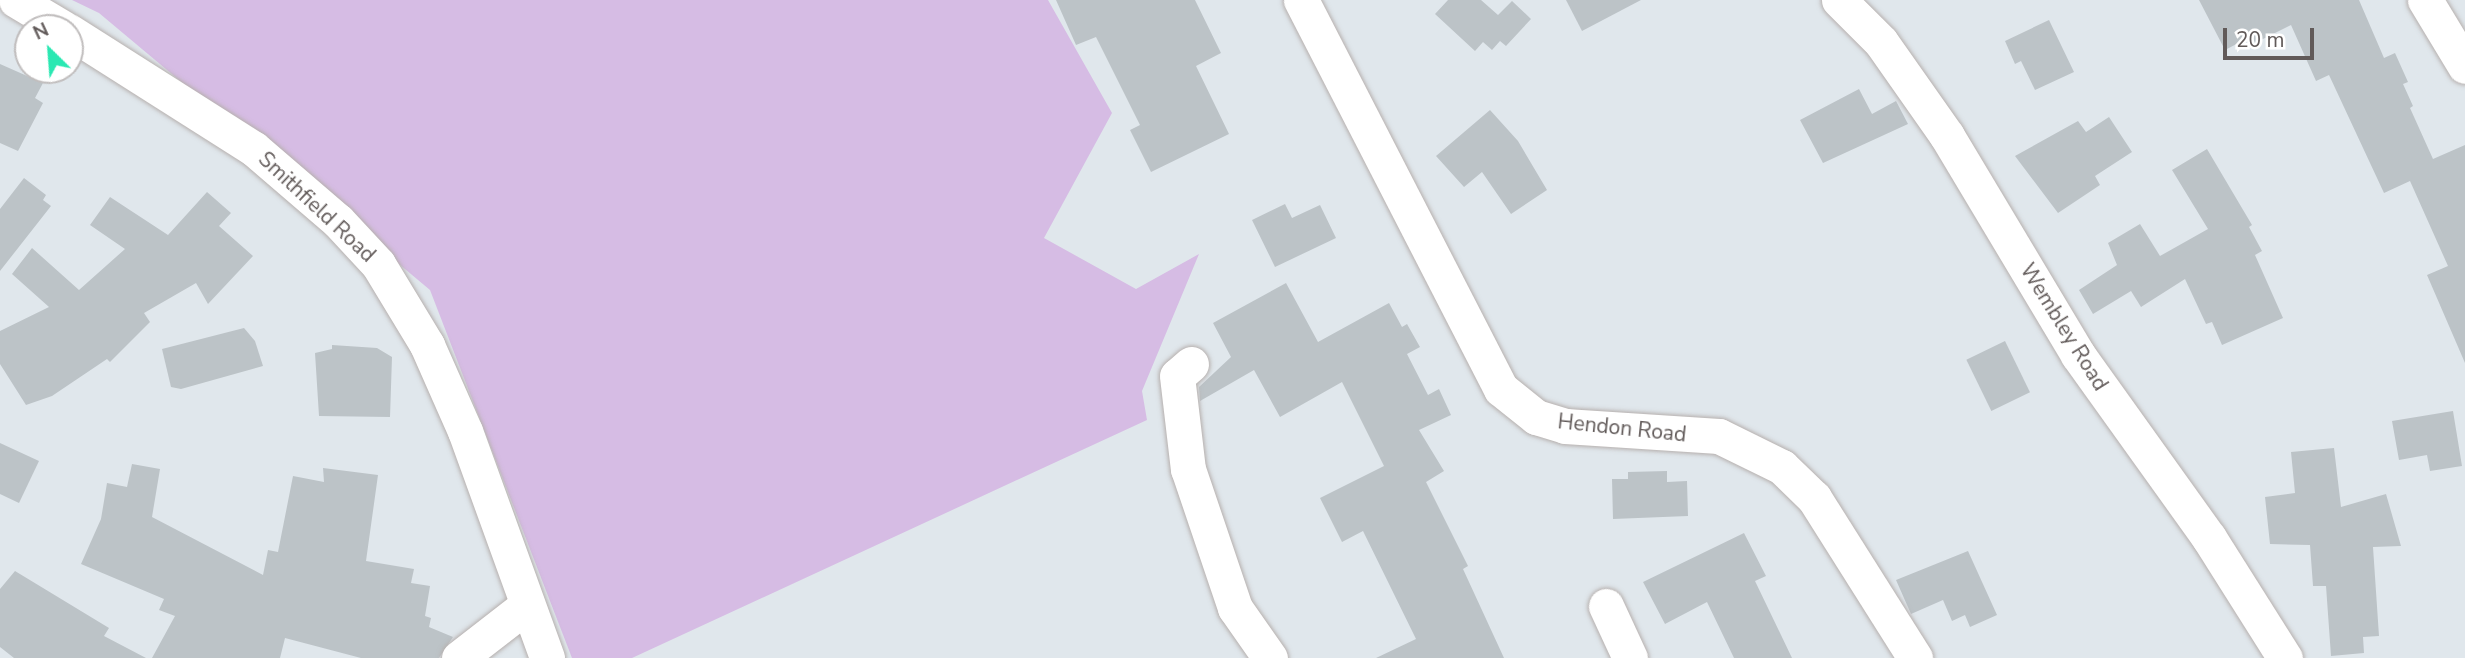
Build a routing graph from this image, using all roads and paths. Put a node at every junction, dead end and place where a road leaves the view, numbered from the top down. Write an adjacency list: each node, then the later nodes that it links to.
1 (16, 0): 5 (street)
2 (1301, 0): 15 (street, Hendon Road)
3 (1839, 0): 16 (street, Wembley Road)
4 (2425, 0): 7 (street)
5 (40, 14)
6 (84, 42): 9 (street, Smithfield Road)
7 (2465, 66)
8 (1191, 365): 13 (street)
9 (526, 606): 11 (street); 12 (street, Smithfield Road)
10 (1606, 606): 14 (street)
11 (459, 658)
12 (547, 658)
13 (1270, 658)
14 (1630, 658)
15 (1915, 658)
16 (2285, 658)

